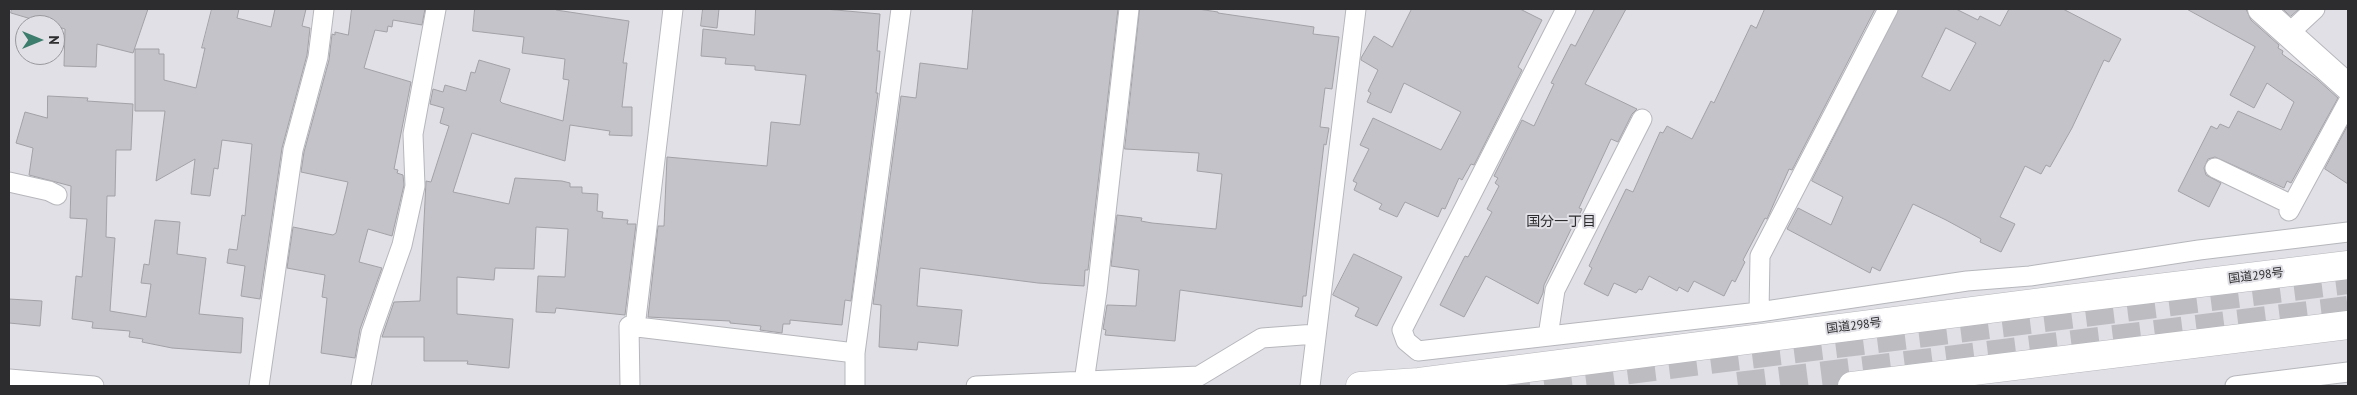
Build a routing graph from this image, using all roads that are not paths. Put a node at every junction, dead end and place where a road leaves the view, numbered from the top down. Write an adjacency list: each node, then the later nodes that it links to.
1 (324, 9): 30 (street)
2 (436, 9): 31 (street)
3 (673, 9): 22 (street)
4 (901, 9): 25 (street)
5 (1128, 9): 28 (street)
6 (1356, 9): 23 (street)
7 (1566, 9): 24 (street)
8 (1888, 9): 20 (street)
9 (2261, 9): 11 (main road)
10 (2314, 9): 11 (street)
11 (2288, 34): 12 (main road)
12 (2348, 87)
13 (2348, 102): 15 (street)
14 (1642, 119): 24 (street)
15 (2215, 168)
16 (9, 182): 17 (street)
17 (57, 195)
18 (2348, 232): 20 (street)
19 (2348, 265): 37 (highway, 国道298号)
20 (1759, 312): 24 (street)
21 (2348, 324): 38 (highway)
22 (635, 327): 25 (street); 32 (street)
23 (1316, 334): 28 (street); 36 (street)
24 (1548, 336)
25 (855, 353): 33 (street)
26 (2341, 378): 39 (street)
27 (9, 379): 29 (street)
28 (1084, 382): 35 (street)
29 (94, 386)
30 (259, 386)
31 (361, 386)
32 (630, 386)
33 (855, 386)
34 (976, 386): 35 (street)
35 (1025, 386)
36 (1310, 386)
37 (1360, 386)
38 (1852, 386)
39 (2235, 386)

